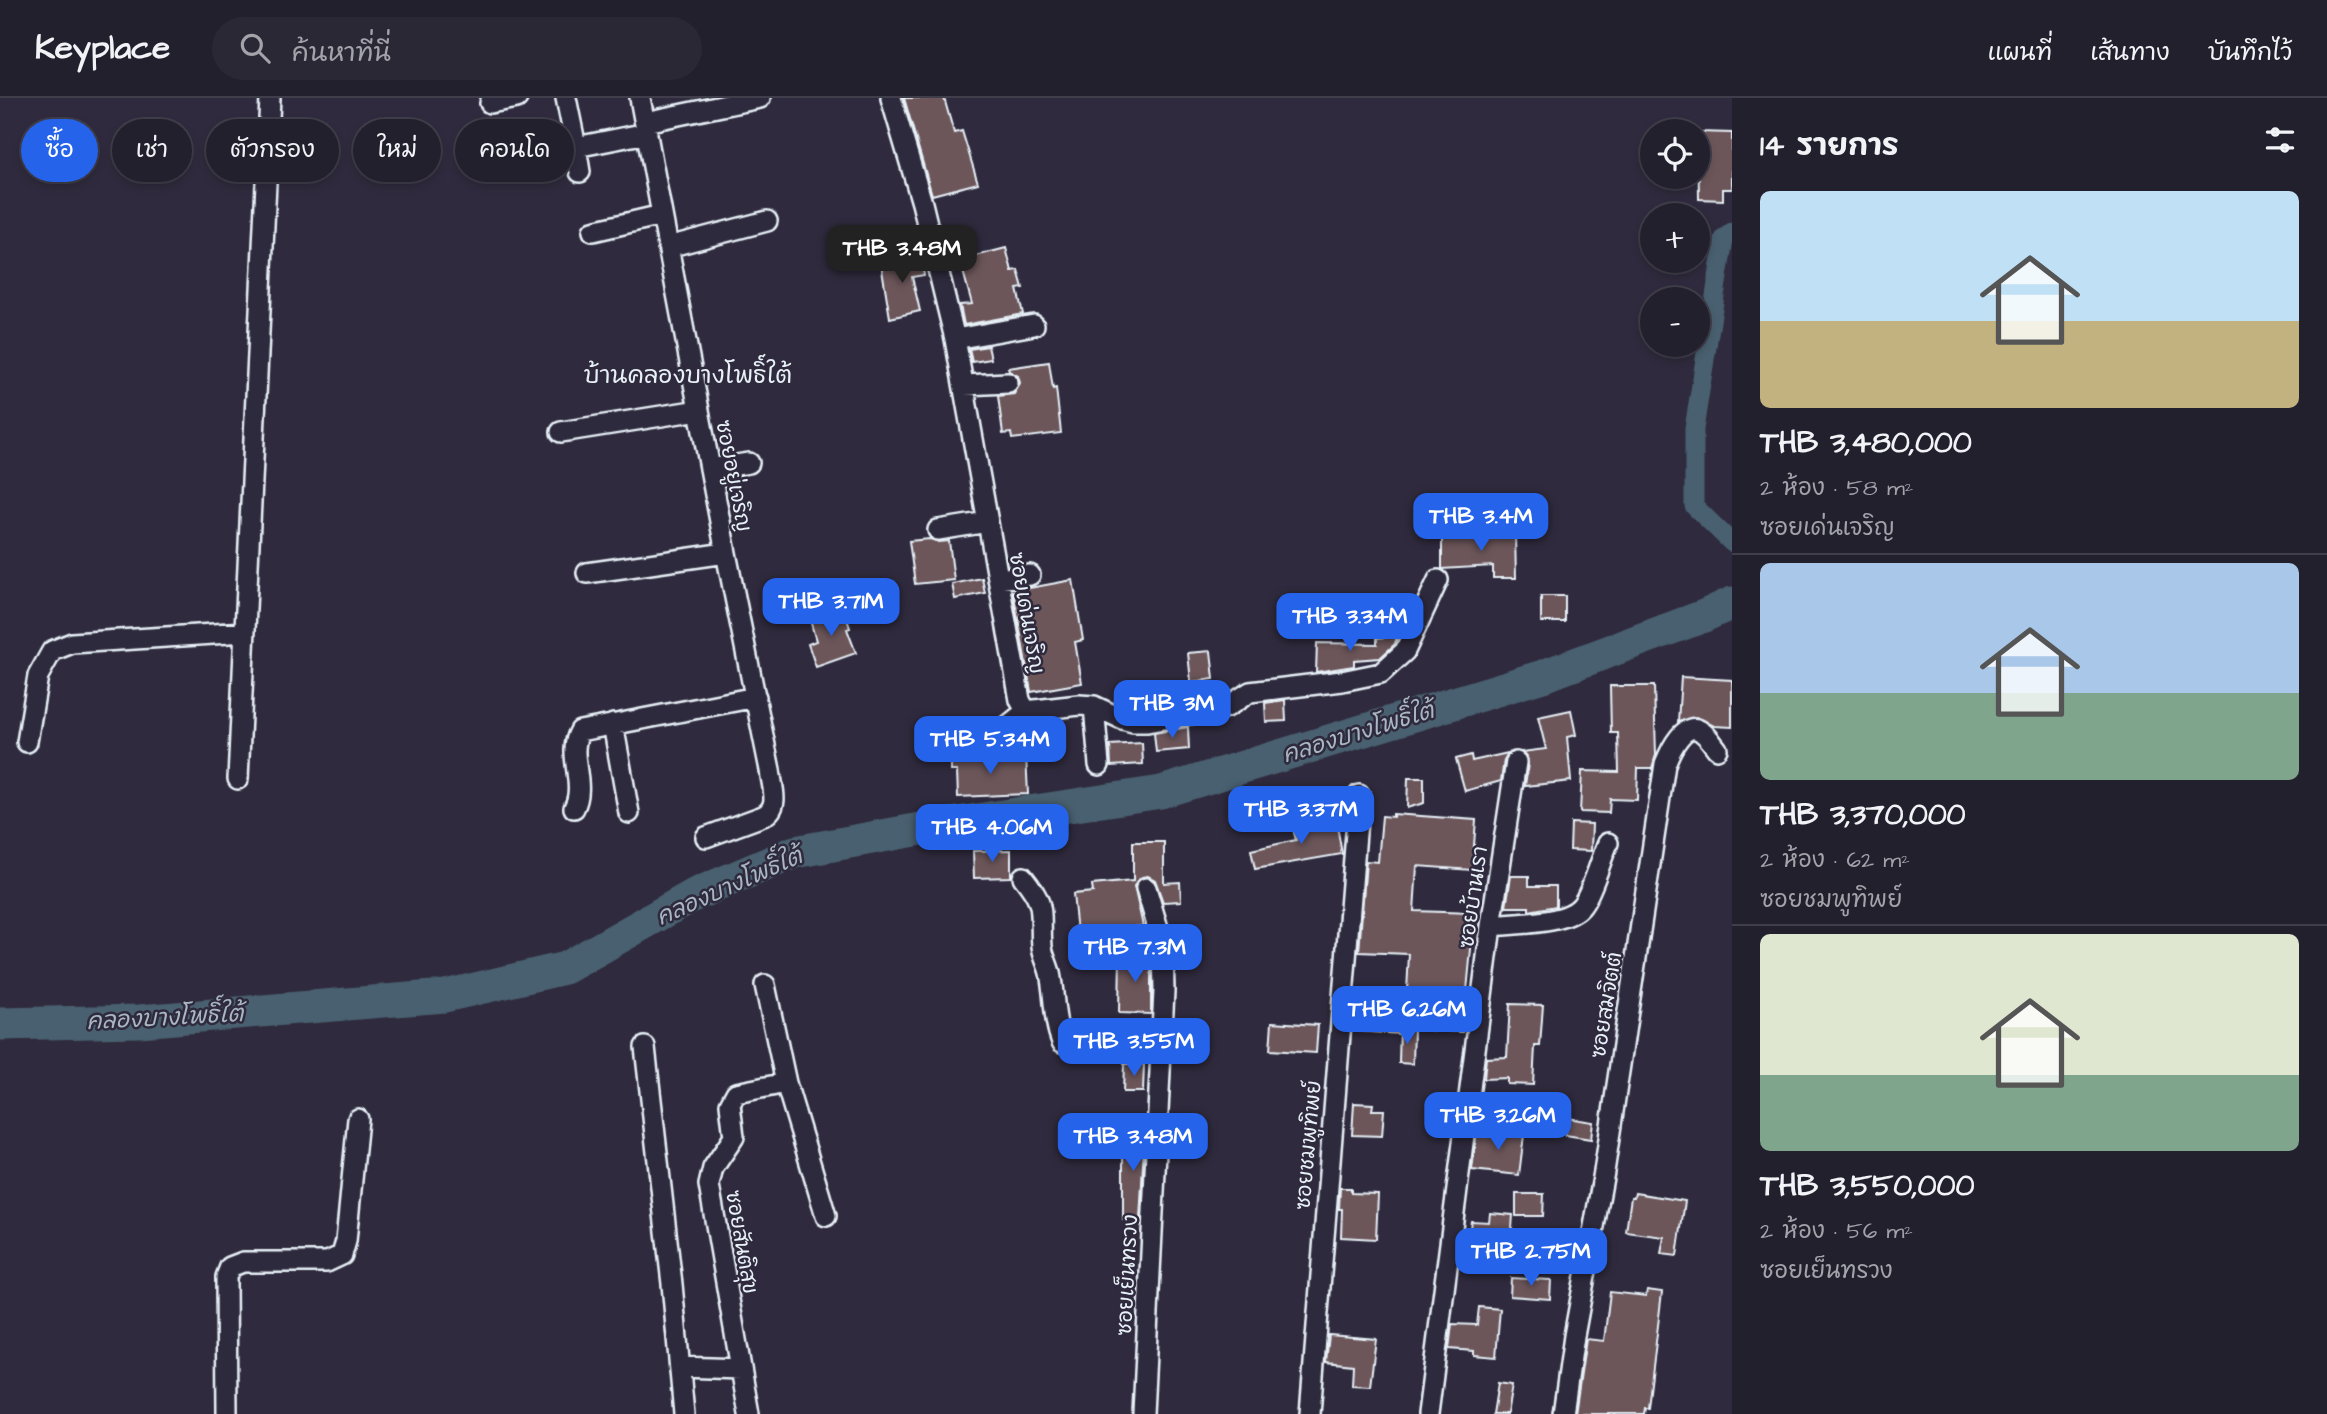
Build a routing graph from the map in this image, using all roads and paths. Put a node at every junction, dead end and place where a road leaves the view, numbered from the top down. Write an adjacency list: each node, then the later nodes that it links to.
1 (270, 98): 30 (street)
2 (517, 98): 7 (street)
3 (566, 98): 9 (street)
4 (639, 98): 8 (street, ซอยอยู่เจริญ)
5 (760, 98): 8 (street)
6 (891, 98): 16 (street, ซอยเด่นเจริญ)
7 (490, 103)
8 (646, 127): 9 (street); 11 (street, ซอยอยู่เจริญ)
9 (576, 147): 10 (street)
10 (580, 172)
11 (662, 215): 13 (street); 14 (street, ซอยอยู่เจริญ)
12 (767, 221): 14 (street)
13 (593, 231)
14 (668, 247): 19 (street, ซอยอยู่เจริญ)
15 (1034, 325): 16 (street)
16 (954, 339): 18 (street, ซอยเด่นเจริญ)
17 (1008, 383): 18 (street)
18 (964, 385): 23 (street, ซอยเด่นเจริญ)
19 (699, 410): 20 (street); 22 (street, ซอยอยู่เจริญ)
20 (561, 432)
21 (749, 463): 22 (street)
22 (710, 469): 25 (street, ซอยอยู่เจริญ)
23 (988, 522): 24 (street); 28 (street, ซอยเด่นเจริญ)
24 (938, 530)
25 (726, 553): 26 (street); 31 (street, ซอยอยู่เจริญ)
26 (587, 573)
27 (1030, 575): 28 (street)
28 (998, 579): 33 (street, ซอยเด่นเจริญ)
29 (1438, 580): 32 (street)
30 (245, 632): 35 (street); 40 (street)
31 (756, 696): 34 (street); 44 (street, ซอยอยู่เจริญ)
32 (1094, 706): 33 (street); 39 (street)
33 (1026, 711): 37 (street)
34 (613, 724): 42 (street); 43 (street)
35 (27, 742)
36 (1717, 749): 63 (street, ซอยสมจิตต์)
37 (994, 752)
38 (1516, 762): 48 (street, ซอยบ้านเรา)
39 (1099, 765)
40 (238, 779)
41 (1359, 795): 61 (street, ซอยชมพูทิพย์)
42 (574, 808)
43 (629, 813)
44 (706, 837)
45 (1608, 843): 48 (street)
46 (1023, 877): 50 (street)
47 (1146, 888): 50 (street, ซอยเย็นทรวง)
48 (1492, 926): 62 (street, ซอยบ้านเรา)
49 (765, 985): 52 (street)
50 (1161, 1043): 60 (street, ซอยเย็นทรวง)
51 (645, 1047): 55 (street)
52 (786, 1083): 54 (street); 56 (street, ซอยสันติสุข)
53 (358, 1119): 57 (street)
54 (826, 1216)
55 (680, 1367): 56 (street); 58 (street)
56 (741, 1369): 59 (street, ซอยสันติสุข)
57 (227, 1414)
58 (684, 1414)
59 (749, 1414)
60 (1143, 1414)
61 (1310, 1414)
62 (1428, 1414)
63 (1563, 1414)

